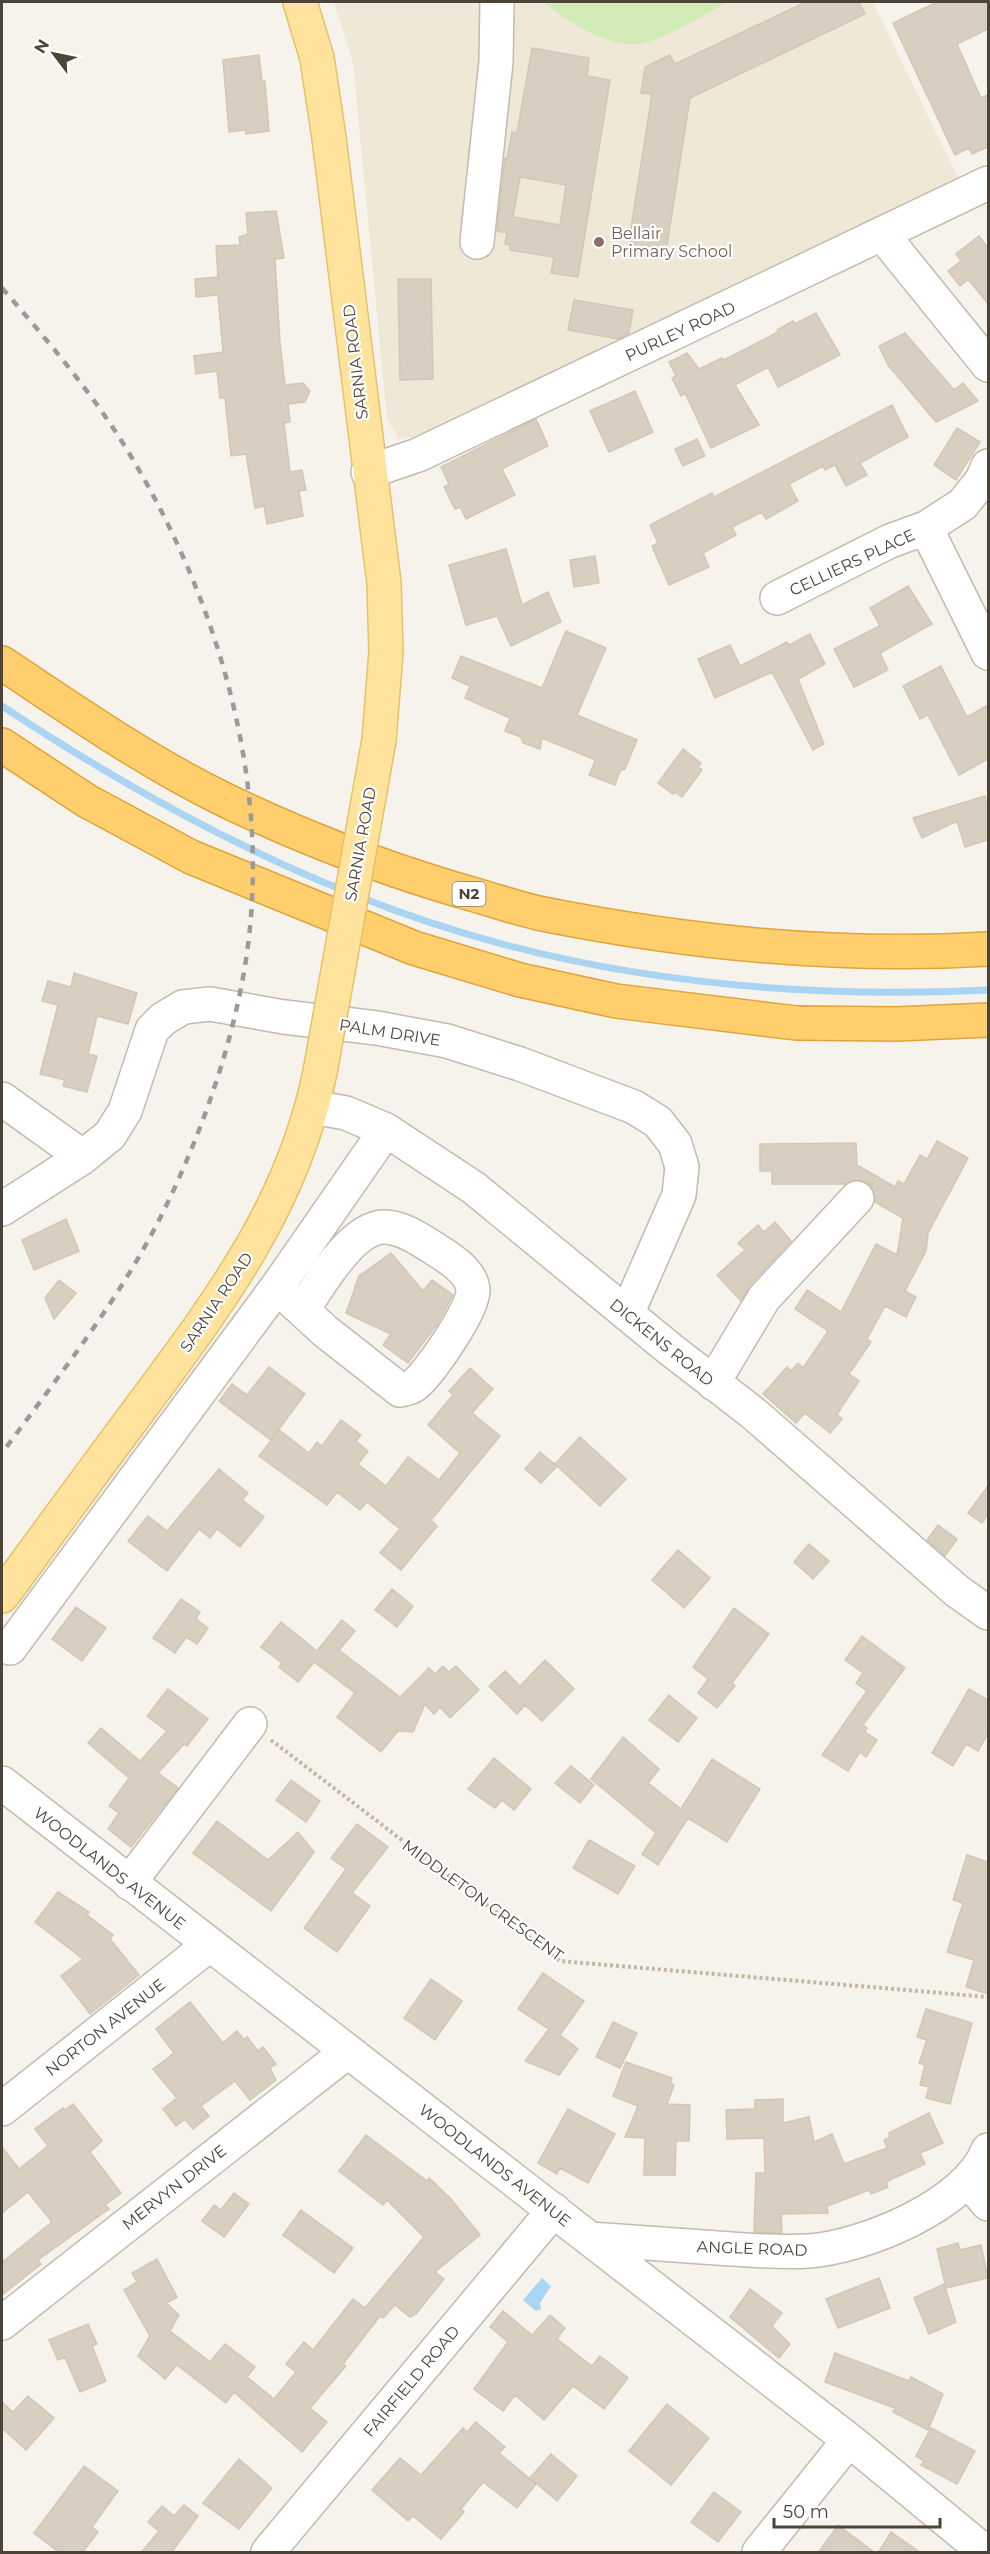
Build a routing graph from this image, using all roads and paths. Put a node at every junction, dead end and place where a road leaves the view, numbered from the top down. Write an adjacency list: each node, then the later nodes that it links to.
1 (300, 2): 8 (main road, SARNIA ROAD)
2 (497, 2): 5 (street)
3 (988, 183): 4 (street, PURLEY ROAD)
4 (882, 234): 6 (street); 8 (street, PURLEY ROAD)
5 (477, 242)
6 (988, 364)
7 (988, 466): 9 (street, CELLIERS PLACE)
8 (368, 472): 17 (main road, SARNIA ROAD, bridge)
9 (926, 528): 10 (street, CELLIERS PLACE); 11 (street)
10 (777, 598)
11 (988, 653)
12 (2, 663): 14 (highway, N2)
13 (2, 745): 15 (highway)
14 (988, 949)
15 (988, 1020)
16 (2, 1100): 19 (street)
17 (313, 1107): 18 (street, DICKENS ROAD); 26 (main road, SARNIA ROAD)
18 (386, 1130): 22 (street); 24 (street, DICKENS ROAD)
19 (83, 1157): 21 (street, PALM DRIVE); 24 (street, PALM DRIVE)
20 (857, 1198): 25 (street)
21 (2, 1209)
22 (277, 1287): 23 (street); 27 (street)
23 (303, 1310): 23 (street)
24 (627, 1314): 25 (street, DICKENS ROAD)
25 (713, 1383): 29 (street, DICKENS ROAD)
26 (62, 1514): 27 (street); 28 (main road, SARNIA ROAD)
27 (94, 1535): 30 (street)
28 (2, 1596)
29 (988, 1613)
30 (10, 1648)
31 (250, 1724): 33 (street); 35 (path, MIDDLETON CRESCENT)
32 (2, 1783): 33 (street, WOODLANDS AVENUE)
33 (129, 1883): 34 (street, WOODLANDS AVENUE)
34 (209, 1945): 36 (street, WOODLANDS AVENUE); 37 (street, NORTON AVENUE)
35 (988, 1997)
36 (347, 2052): 40 (street, WOODLANDS AVENUE); 42 (street, MERVYN DRIVE)
37 (2, 2109)
38 (988, 2150): 39 (street, ANGLE ROAD)
39 (979, 2193): 41 (street, ANGLE ROAD)
40 (554, 2210): 41 (street, WOODLANDS AVENUE); 45 (street, FAIRFIELD ROAD)
41 (590, 2239): 43 (street, WOODLANDS AVENUE)
42 (2, 2324)
43 (849, 2440): 44 (street, WOODLANDS AVENUE); 46 (street)
44 (981, 2542)
45 (268, 2553)
46 (759, 2553)

